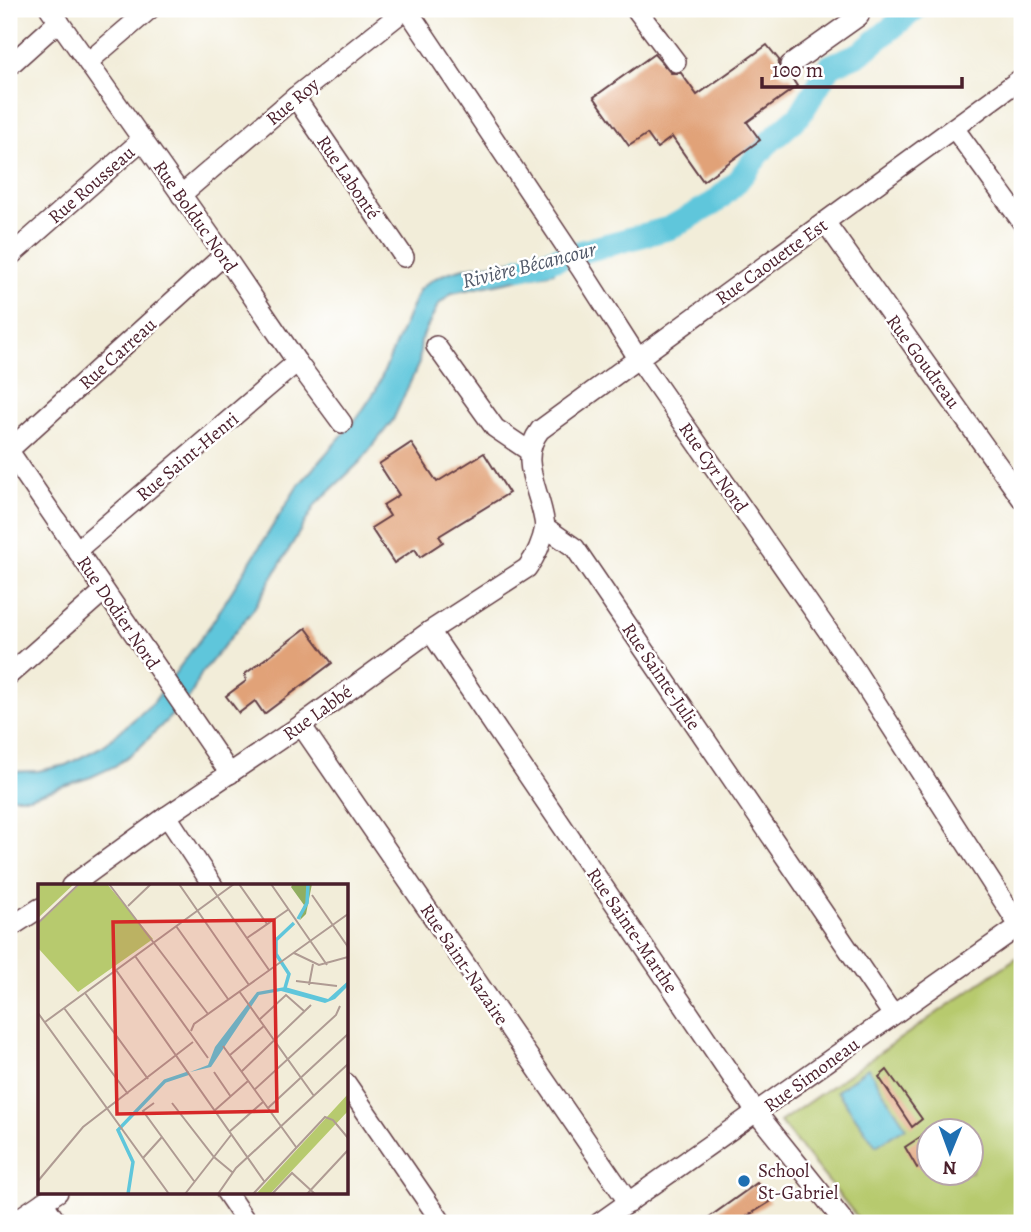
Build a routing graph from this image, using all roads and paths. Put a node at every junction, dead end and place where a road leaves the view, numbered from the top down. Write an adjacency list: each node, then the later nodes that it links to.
1 (150, 9): 6 (street)
2 (407, 9): 11 (street, Rue Roy); 21 (street, Rue Cyr Nord)
3 (636, 9): 7 (street)
4 (854, 9): 8 (street)
5 (55, 15): 6 (street, Rue Bolduc Nord); 9 (street)
6 (88, 62): 13 (street, Rue Bolduc Nord)
7 (676, 62)
8 (790, 65)
9 (9, 66)
10 (1022, 78): 12 (street, Rue Caouette Est)
11 (295, 97): 14 (street, Rue Roy); 19 (street, Rue Labonté)
12 (954, 128): 15 (street, Rue Caouette Est); 16 (street)
13 (143, 139): 14 (street, Rue Bolduc Nord); 18 (street, Rue Rousseau)
14 (181, 195): 17 (street, Rue Bolduc Nord)
15 (825, 222): 21 (street, Rue Caouette Est); 26 (street, Rue Goudreau)
16 (1022, 222)
17 (224, 255): 22 (street, Rue Bolduc Nord); 24 (street, Rue Carreau)
18 (9, 257)
19 (404, 257)
20 (436, 346): 25 (street)
21 (638, 358): 25 (street, Rue Caouette Est); 38 (street, Rue Cyr Nord)
22 (297, 362): 23 (street, Rue Bolduc Nord); 28 (street, Rue Saint-Henri)
23 (342, 423)
24 (9, 451): 28 (street, Rue Dodier Nord)
25 (529, 451): 27 (street)
26 (1022, 499)
27 (545, 527): 30 (street, Rue Labbé); 40 (street, Rue Sainte-Julie)
28 (77, 550): 29 (street, Rue Dodier Nord)
29 (104, 590): 31 (street); 33 (street, Rue Dodier Nord)
30 (430, 631): 32 (street, Rue Labbé); 42 (street, Rue Sainte-Marthe)
31 (9, 675)
32 (301, 725): 33 (street, Rue Labbé); 45 (street, Rue Saint-Nazaire)
33 (230, 774): 34 (street, Rue Labbé)
34 (167, 816): 35 (street, Rue Labbé); 36 (street)
35 (74, 884)
36 (213, 884)
37 (38, 913): 39 (street)
38 (1021, 927): 40 (street, Rue Simoneau)
39 (9, 928)
40 (893, 1015): 42 (street, Rue Simoneau)
41 (348, 1086): 49 (street)
42 (756, 1112): 45 (street, Rue Simoneau); 51 (street, Rue Sainte-Marthe)
43 (227, 1194): 48 (street)
44 (51, 1197): 46 (street); 47 (street)
45 (629, 1203): 50 (street, Rue Simoneau)
46 (12, 1223)
47 (57, 1223)
48 (247, 1223)
49 (442, 1223)
50 (599, 1223)
51 (845, 1223)

